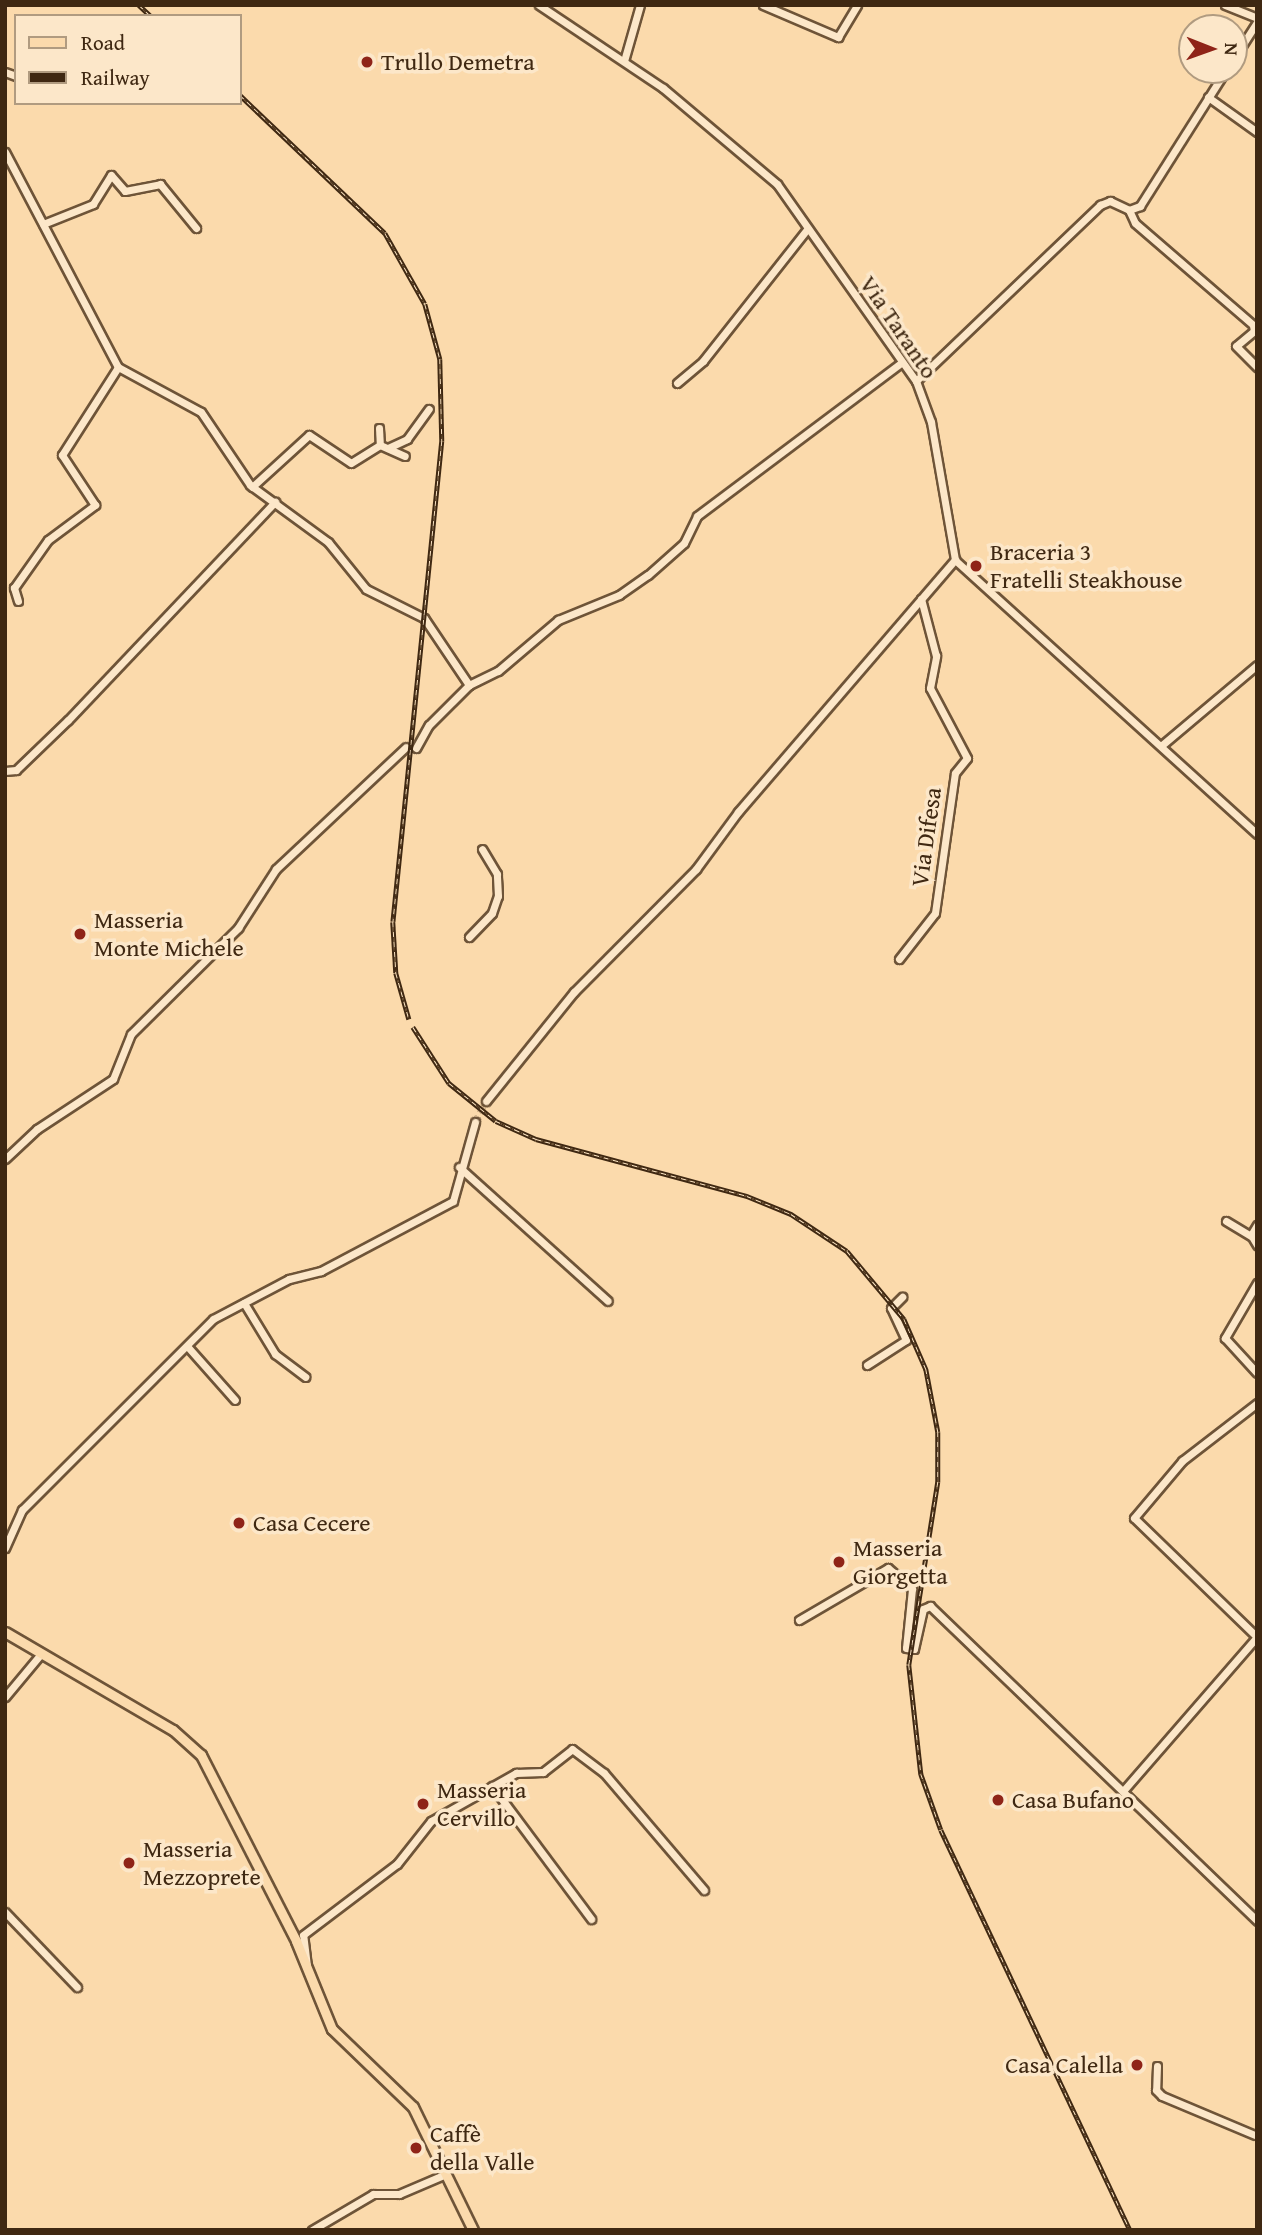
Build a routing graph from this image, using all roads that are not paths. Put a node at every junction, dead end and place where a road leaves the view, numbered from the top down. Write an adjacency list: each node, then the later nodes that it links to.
1 (539, 5): 7 (street, Via Taranto)
2 (640, 5): 7 (street)
3 (763, 5): 4 (street)
4 (857, 5)
5 (1225, 5): 6 (street)
6 (1257, 20)
7 (624, 61): 15 (street, Via Taranto)
8 (1217, 84): 9 (street)
9 (1208, 97): 10 (street); 12 (street)
10 (1257, 132)
11 (6, 158): 13 (street)
12 (1129, 210): 17 (street); 19 (street)
13 (43, 224): 14 (street); 18 (street)
14 (196, 228)
15 (808, 228): 16 (street, Via Taranto); 20 (street)
16 (902, 362): 19 (street, Via Taranto); 31 (street)
17 (1257, 367)
18 (118, 368): 25 (street); 29 (street)
19 (916, 381): 27 (street, Via Taranto)
20 (677, 383)
21 (429, 409): 23 (street)
22 (379, 428): 23 (street)
23 (384, 447): 24 (street); 25 (street)
24 (405, 456)
25 (252, 487): 26 (street)
26 (275, 502): 31 (street); 35 (street)
27 (955, 560): 28 (street); 32 (street)
28 (921, 599): 39 (street, Via Difesa); 40 (street)
29 (18, 601)
30 (1257, 665): 32 (street)
31 (469, 685): 34 (street)
32 (1162, 745): 36 (street)
33 (406, 747): 42 (street)
34 (416, 748)
35 (5, 771)
36 (1257, 834)
37 (482, 849): 38 (street)
38 (469, 937)
39 (899, 959)
40 (486, 1101)
41 (475, 1122): 43 (street)
42 (5, 1159)
43 (460, 1167): 50 (street); 51 (street)
44 (1226, 1221): 46 (street)
45 (1257, 1225): 46 (street)
46 (1251, 1236): 47 (street)
47 (1257, 1245)
48 (1257, 1283): 54 (street)
49 (902, 1297): 53 (street)
50 (608, 1301)
51 (244, 1303): 52 (street); 55 (street)
52 (187, 1346): 56 (street); 58 (street)
53 (867, 1365)
54 (1257, 1373)
55 (305, 1377)
56 (235, 1400)
57 (1257, 1403): 64 (street)
58 (5, 1548)
59 (799, 1620): 64 (street)
60 (5, 1632): 61 (main road)
61 (40, 1655): 62 (street); 69 (main road)
62 (5, 1697)
63 (492, 1786): 65 (street); 67 (street); 69 (street)
64 (1123, 1791): 68 (street)
65 (705, 1890)
66 (5, 1912): 70 (street)
67 (592, 1919)
68 (1257, 1922)
69 (307, 1966): 73 (main road)
70 (77, 1987)
71 (1157, 2066): 72 (street)
72 (1256, 2134)
73 (446, 2174): 74 (street); 75 (main road)
74 (312, 2230)
75 (473, 2230)

